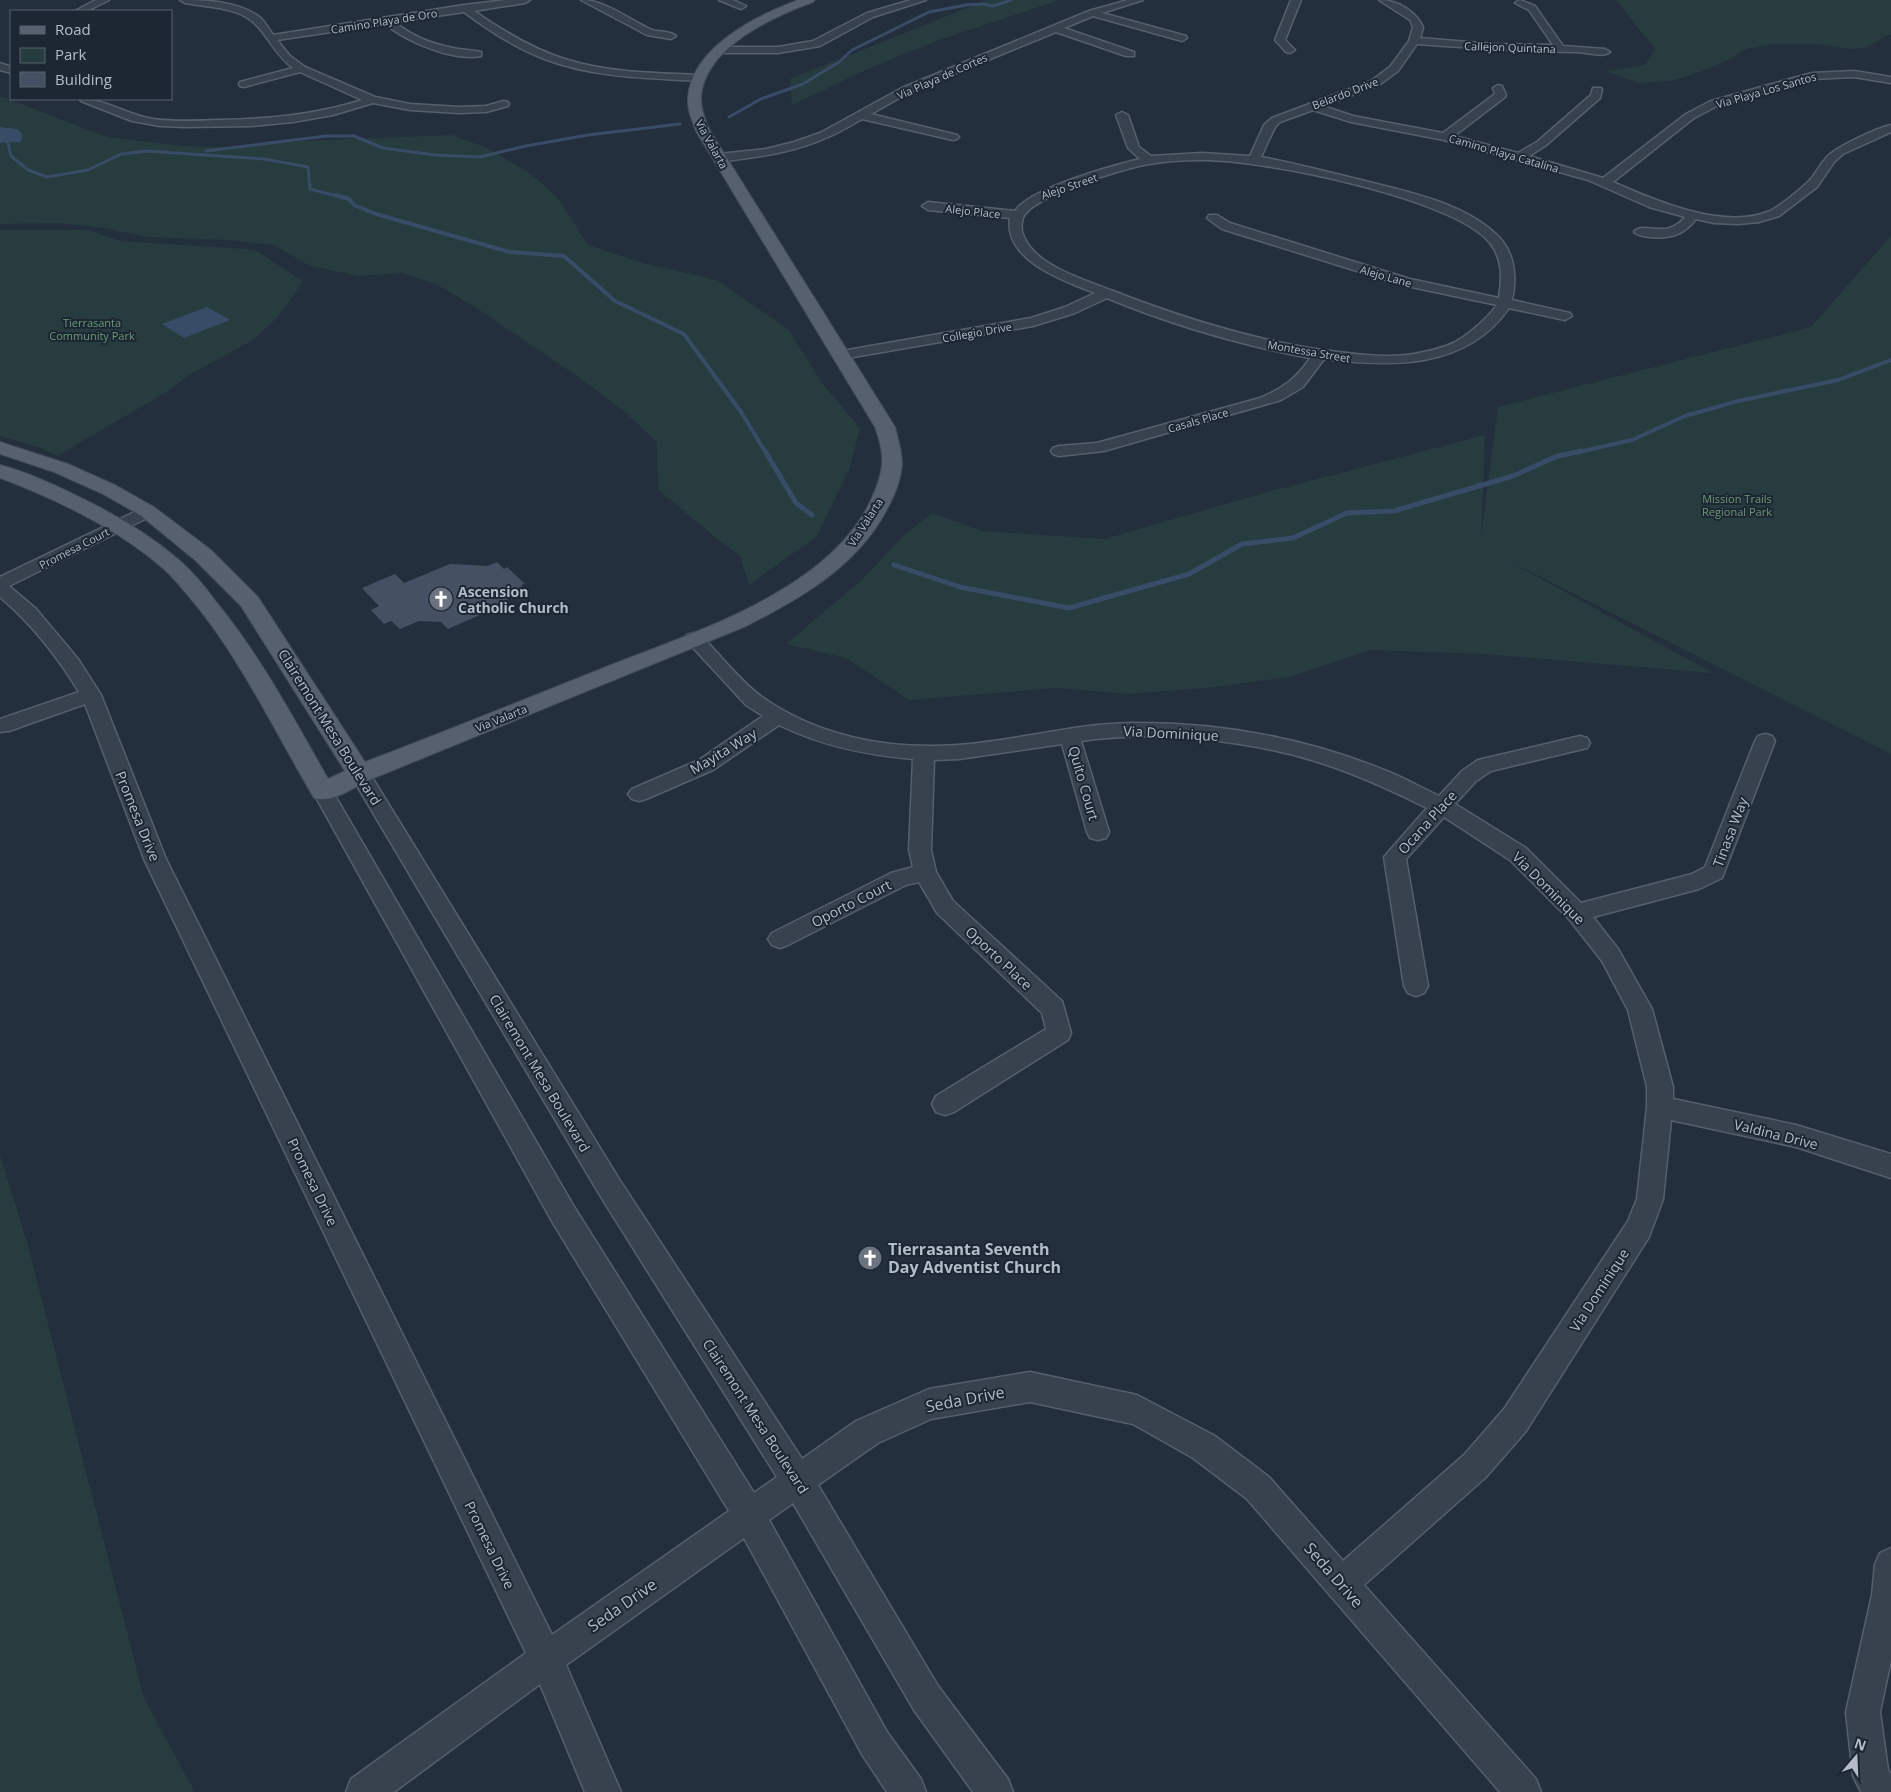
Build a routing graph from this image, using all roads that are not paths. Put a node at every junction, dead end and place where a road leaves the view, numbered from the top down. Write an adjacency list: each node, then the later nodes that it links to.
1 (104, 0): 14 (street)
2 (185, 0): 19 (street)
3 (524, 0): 13 (street, Camino Playa de Oro)
4 (586, 0): 18 (street)
5 (724, 0): 12 (street)
6 (809, 0): 23 (main road, Via Valarta)
7 (921, 0): 23 (street)
8 (1138, 0): 15 (street, Via Playa de Cortes)
9 (1296, 0): 24 (street)
10 (1384, 0): 21 (street)
11 (1520, 3): 22 (street)
12 (741, 6)
13 (464, 8): 16 (street, Camino Playa de Oro); 29 (street)
14 (82, 10)
15 (1092, 13): 17 (street, Via Playa de Cortes); 20 (street)
16 (387, 20): 19 (street, Camino Playa de Oro); 26 (street)
17 (1055, 28): 27 (street); 38 (street, Via Playa de Cortes)
18 (671, 36)
19 (272, 38): 28 (street)
20 (1182, 38)
21 (1414, 41): 22 (street, Callejon Quintana); 37 (street, Belardo Drive)
22 (1560, 48): 25 (street, Callejon Quintana)
23 (721, 50): 29 (main road, Via Valarta)
24 (1290, 50)
25 (1605, 52)
26 (477, 54)
27 (1130, 54)
28 (301, 69): 31 (street); 35 (street)
29 (700, 78): 43 (main road, Via Valarta)
30 (1891, 80): 47 (street, Via Playa Los Santos)
31 (244, 84)
32 (1498, 88): 41 (street)
33 (1597, 90): 44 (street)
34 (88, 100): 35 (street)
35 (372, 100): 36 (street)
36 (504, 104)
37 (1311, 106): 41 (street, Camino Playa Catalina); 45 (street, Belardo Drive)
38 (862, 115): 42 (street); 43 (street, Via Playa de Cortes)
39 (1122, 115): 46 (street)
40 (1891, 128): 50 (street, Camino Playa Catalina)
41 (1446, 136): 44 (street, Camino Playa Catalina)
42 (953, 137)
43 (719, 158): 56 (main road, Via Valarta)
44 (1520, 158): 47 (street, Camino Playa Catalina)
45 (1254, 159): 46 (street, Alejo Street); 54 (street)
46 (1148, 160): 49 (street, Alejo Street)
47 (1605, 182): 50 (street, Camino Playa Catalina)
48 (928, 206): 49 (street, Alejo Place)
49 (1018, 215): 53 (street)
50 (1692, 216): 52 (street)
51 (1213, 218): 54 (street, Alejo Lane)
52 (1640, 232)
53 (1107, 293): 56 (street, Collegio Drive); 57 (street, Montessa Street)
54 (1504, 305): 55 (street, Alejo Lane); 57 (street, Montessa Street)
55 (1565, 316)
56 (842, 355): 65 (main road, Via Valarta)
57 (1319, 355): 59 (street, Casals Place)
58 (0, 448): 61 (main road, Clairemont Mesa Boulevard)
59 (1059, 451)
60 (0, 471): 62 (main road)
61 (147, 511): 62 (street, Promesa Court); 73 (main road, Clairemont Mesa Boulevard)
62 (118, 525): 63 (street, Promesa Court); 74 (main road)
63 (0, 584)
64 (0, 588): 66 (street, Promesa Drive)
65 (694, 639): 67 (street, Via Dominique); 73 (main road, Via Valarta)
66 (91, 695): 68 (street); 89 (street, Promesa Drive)
67 (777, 716): 72 (street, Via Dominique); 75 (street, Mayita Way)
68 (2, 726)
69 (1069, 734): 72 (street, Via Dominique); 76 (street, Via Dominique); 77 (street, Quito Court)
70 (1765, 741): 79 (street, Tinasa Way)
71 (1580, 743): 76 (street, Ocana Place)
72 (924, 753): 78 (street, Oporto Place)
73 (360, 774): 74 (main road, Via Valarta); 85 (street, Clairemont Mesa Boulevard)
74 (323, 792): 86 (street)
75 (639, 794)
76 (1442, 806): 79 (street, Via Dominique); 81 (street, Ocana Place)
77 (1098, 832)
78 (925, 872): 80 (street, Oporto Court); 82 (street, Oporto Place)
79 (1577, 913): 83 (street, Via Dominique)
80 (780, 939)
81 (1416, 986)
82 (945, 1104)
83 (1660, 1107): 84 (street, Valdina Drive); 88 (street, Via Dominique)
84 (1891, 1166)
85 (798, 1481): 86 (street, Seda Drive); 88 (street, Seda Drive); 93 (street, Clairemont Mesa Boulevard)
86 (749, 1515): 89 (street, Seda Drive); 92 (street)
87 (1891, 1564): 95 (street)
88 (1341, 1584): 94 (street, Seda Drive)
89 (546, 1659): 90 (street, Seda Drive); 91 (street, Promesa Drive)
90 (364, 1792)
91 (603, 1792)
92 (908, 1792)
93 (995, 1792)
94 (1523, 1792)
95 (1882, 1792)

